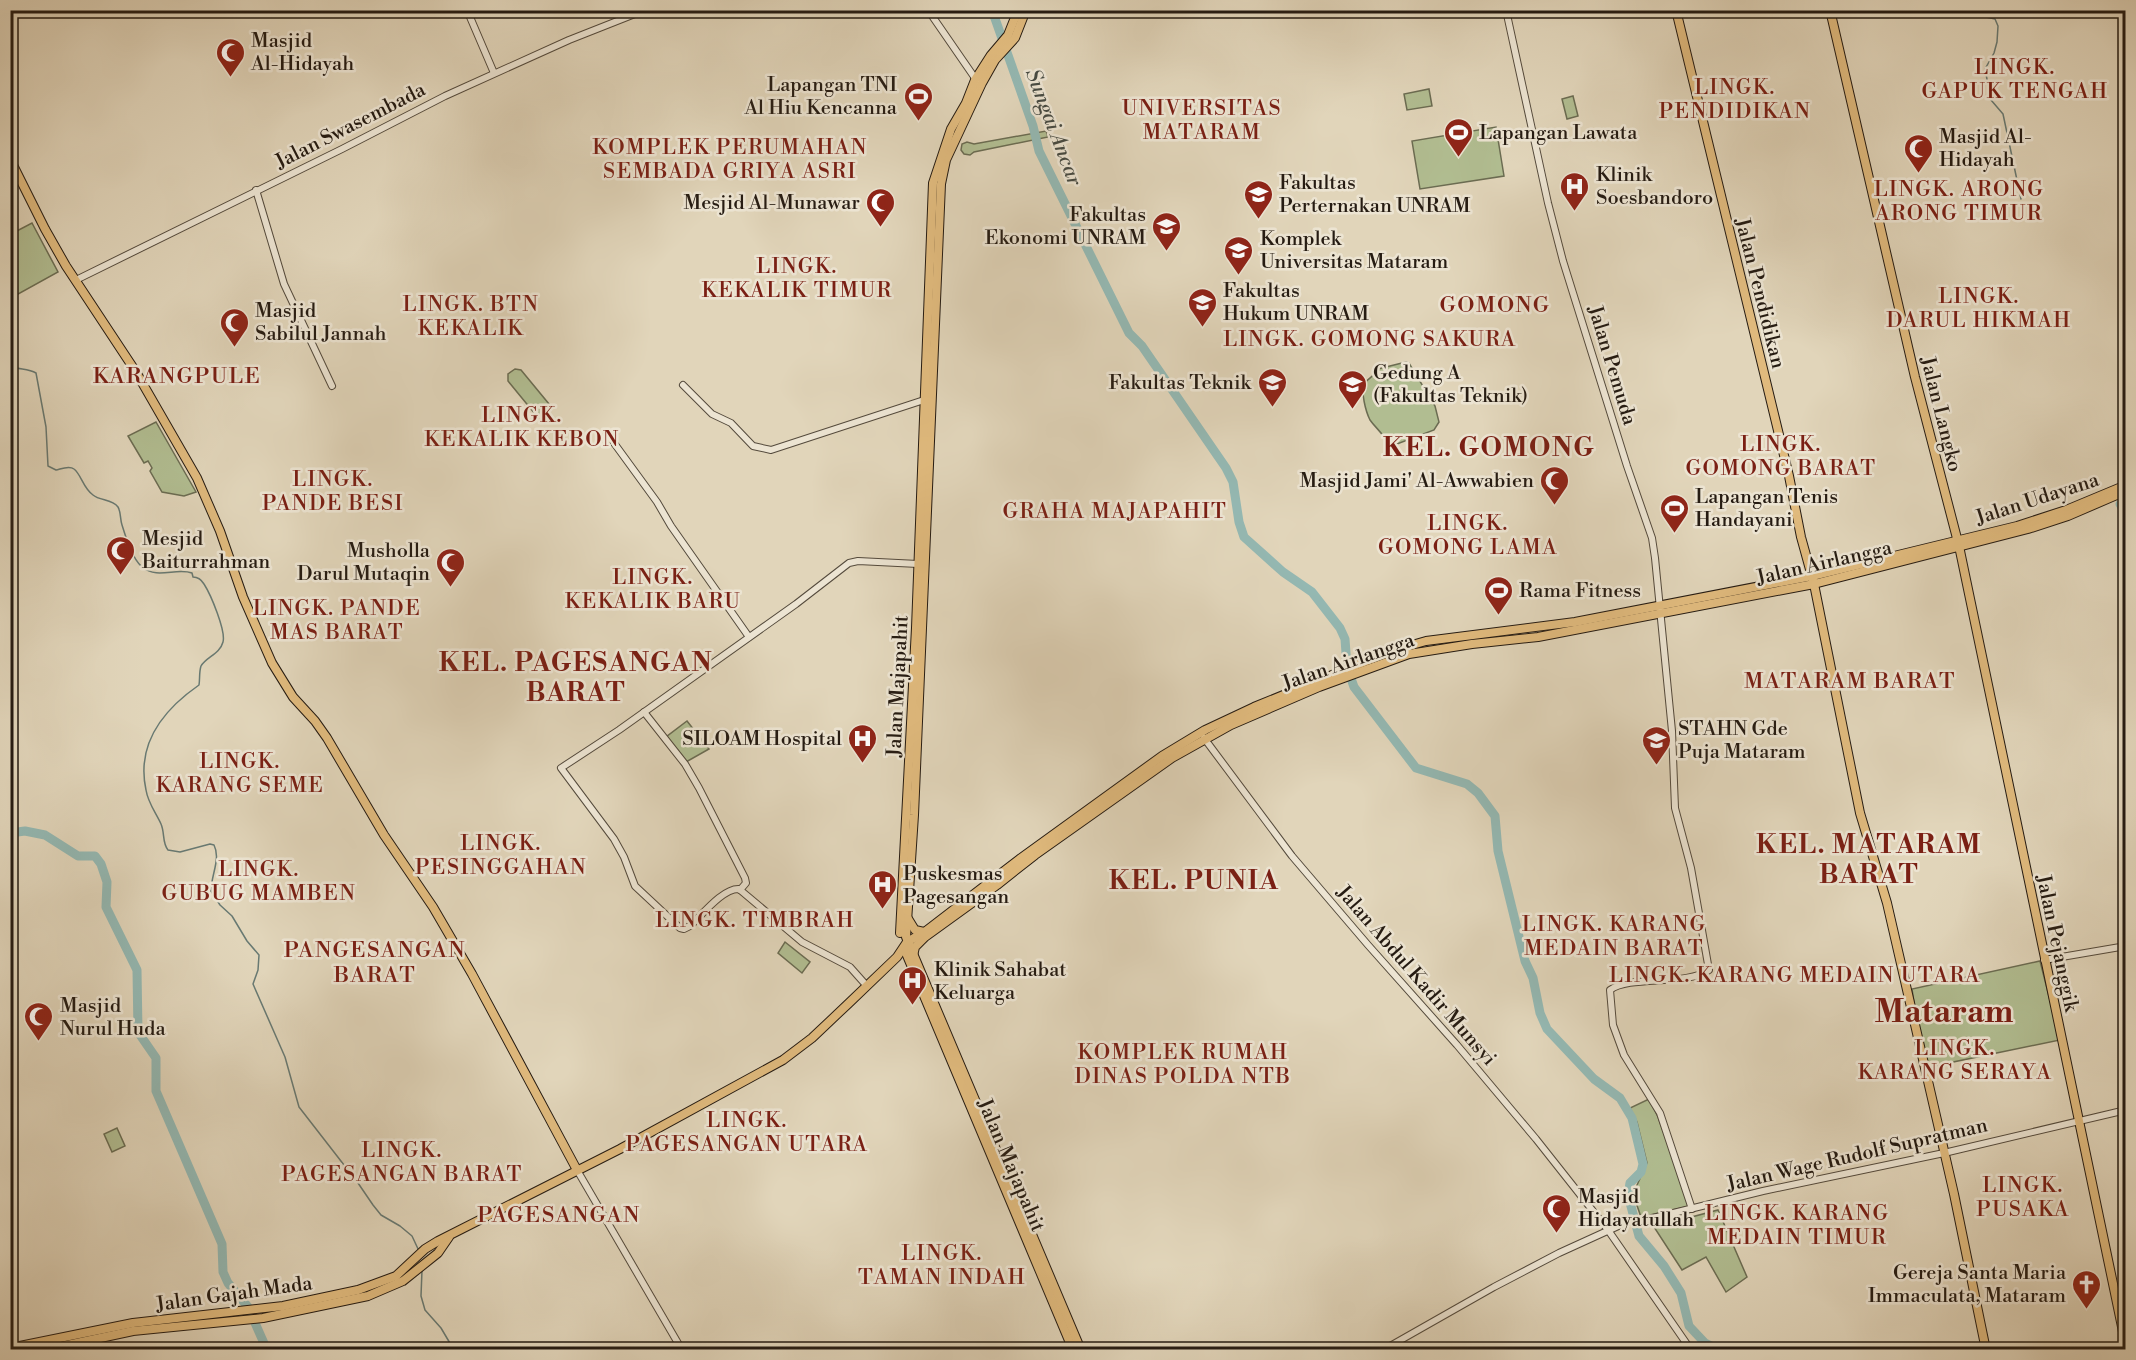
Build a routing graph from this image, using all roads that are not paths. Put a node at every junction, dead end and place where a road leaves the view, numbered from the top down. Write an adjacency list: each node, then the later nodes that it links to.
1 (467, 10): 8 (street)
2 (645, 10): 8 (street, Jalan Swasembada)
3 (928, 10): 9 (street)
4 (1506, 10): 23 (street, Jalan Pemuda)
5 (1676, 10): 22 (main road, Jalan Pendidikan)
6 (1830, 10): 20 (main road, Jalan Langko)
7 (1024, 11): 9 (main road, Jalan Majapahit)
8 (494, 73): 11 (street, Jalan Swasembada)
9 (978, 81): 12 (main road, Jalan Majapahit)
10 (10, 159): 13 (main road)
11 (256, 190): 13 (street, Jalan Swasembada); 15 (street)
12 (936, 216): 16 (main road, Jalan Majapahit); 19 (main road, Jalan Majapahit)
13 (75, 280): 41 (main road)
14 (683, 385): 16 (street)
15 (332, 386)
16 (924, 400): 19 (main road, Jalan Majapahit)
17 (614, 443): 24 (street)
18 (2119, 491): 20 (main road, Jalan Udayana)
19 (923, 524): 21 (main road, Jalan Majapahit); 25 (main road, Jalan Majapahit)
20 (1958, 543): 22 (main road, Jalan Airlangga); 35 (main road, Jalan Pejanggik)
21 (918, 564): 24 (street); 25 (main road, Jalan Majapahit)
22 (1813, 580): 23 (main road, Jalan Airlangga); 40 (main road, Jalan Pendidikan)
23 (1660, 610): 28 (main road, Jalan Airlangga); 43 (street, Jalan Pemuda)
24 (749, 637): 26 (street)
25 (915, 705): 27 (main road, Jalan Majapahit)
26 (644, 712): 29 (street); 29 (street)
27 (914, 719): 30 (main road, Jalan Majapahit); 32 (main road, Jalan Majapahit)
28 (1203, 736): 31 (main road, Jalan Airlangga); 44 (street, Jalan Abdul Kadir Munsyi)
29 (740, 890): 36 (street)
30 (906, 915): 31 (main road); 32 (main road, Jalan Majapahit)
31 (924, 936): 32 (main road, Jalan Airlangga); 34 (main road)
32 (907, 946): 34 (main road, Jalan Majapahit); 36 (main road, Jalan Gajah Mada); 37 (main road, Jalan Majapahit)
33 (2126, 946): 35 (street)
34 (913, 956): 37 (main road, Jalan Majapahit)
35 (2044, 960): 39 (main road, Jalan Pejanggik)
36 (866, 986): 41 (main road, Jalan Gajah Mada)
37 (967, 1088): 42 (main road)
38 (2126, 1110): 39 (street, Jalan Wage Rudolf Supratman)
39 (2079, 1120): 40 (street, Jalan Wage Rudolf Supratman); 49 (main road, Jalan Pejanggik)
40 (1944, 1153): 43 (street, Jalan Wage Rudolf Supratman); 57 (main road, Jalan Pendidikan)
41 (578, 1170): 45 (main road, Jalan Gajah Mada); 52 (street)
42 (1009, 1191): 53 (main road, Jalan Majapahit); 54 (main road)
43 (1692, 1209): 44 (street, Jalan Wage Rudolf Supratman)
44 (1608, 1230): 55 (street, Jalan Wage Rudolf Supratman); 56 (street, Jalan Abdul Kadir Munsyi)
45 (448, 1237): 46 (main road, Jalan Gajah Mada); 46 (main road, Jalan Gajah Mada)
46 (359, 1294): 47 (main road, Jalan Gajah Mada); 47 (main road, Jalan Gajah Mada)
47 (134, 1327): 48 (main road, Jalan Gajah Mada)
48 (90, 1336): 50 (main road, Jalan Gajah Mada); 51 (main road, Jalan Gajah Mada)
49 (2126, 1346)
50 (10, 1348)
51 (44, 1350)
52 (682, 1350)
53 (1073, 1350)
54 (1081, 1350)
55 (1383, 1350)
56 (1691, 1350)
57 (1986, 1350)

